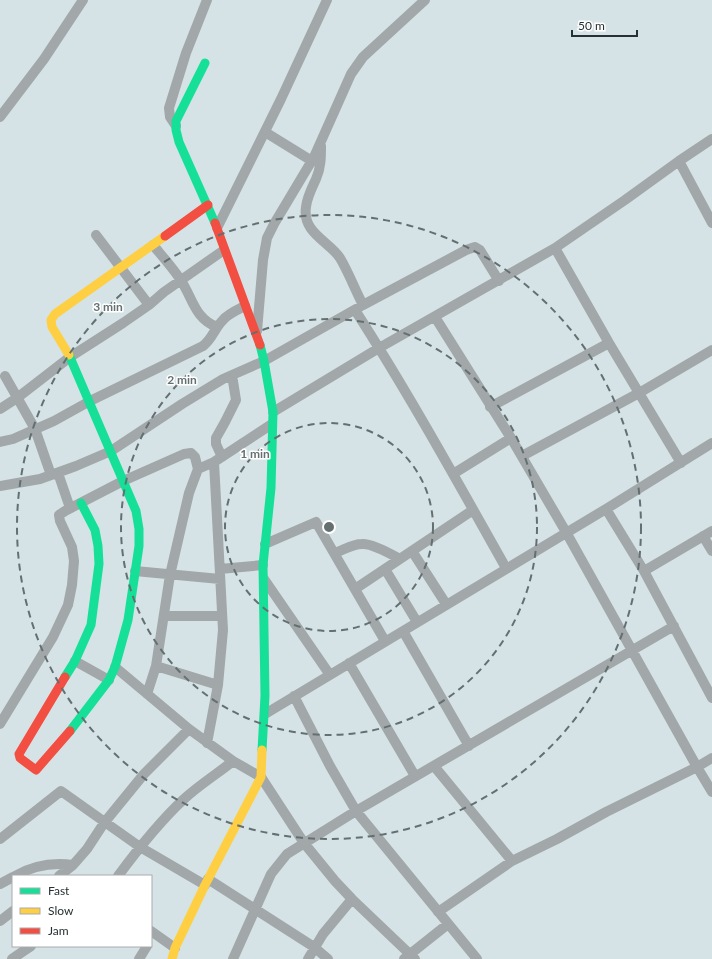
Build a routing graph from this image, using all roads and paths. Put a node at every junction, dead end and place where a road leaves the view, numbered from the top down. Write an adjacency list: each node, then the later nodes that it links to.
1 (83, 0): 6 (street)
2 (207, 0): 7 (street)
3 (327, 0): 8 (street)
4 (425, 0): 10 (street)
5 (205, 64): 7 (street)
6 (0, 117)
7 (176, 126): 13 (street)
8 (265, 132): 11 (street); 15 (street)
9 (712, 139): 12 (street)
10 (322, 142): 11 (street); 25 (street)
11 (312, 161): 28 (street)
12 (679, 161): 14 (street); 18 (street)
13 (208, 205): 15 (street); 17 (street)
14 (712, 223)
15 (217, 228): 19 (street)
16 (96, 235): 20 (street)
17 (153, 245): 20 (street); 21 (street)
18 (555, 248): 22 (street); 29 (street)
19 (224, 250): 21 (street); 24 (street)
20 (121, 268): 23 (street); 32 (street)
21 (180, 280): 23 (street); 27 (street)
22 (499, 281): 25 (street); 26 (street)
23 (149, 305): 32 (street)
24 (244, 306): 27 (street); 28 (street)
25 (359, 307): 30 (street); 33 (street)
26 (435, 316): 30 (street); 39 (street)
27 (217, 328): 38 (street)
28 (256, 336): 33 (street)
29 (609, 343): 36 (street); 39 (street)
30 (379, 348): 41 (street); 53 (street)
31 (712, 350): 36 (street)
32 (70, 357): 37 (street); 38 (street)
33 (264, 360): 34 (street); 41 (street)
34 (232, 375): 47 (street); 49 (street)
35 (5, 376): 37 (street)
36 (639, 393): 48 (street); 50 (street)
37 (17, 398): 40 (street); 43 (street)
38 (90, 401): 43 (street); 47 (street)
39 (490, 407): 44 (street)
40 (0, 409)
41 (273, 412): 42 (street)
42 (272, 424): 49 (street); 63 (street)
43 (35, 429): 45 (street); 52 (street)
44 (511, 438): 48 (street); 53 (street)
45 (0, 442)
46 (712, 443): 50 (street)
47 (111, 451): 52 (street); 54 (street)
48 (522, 456): 61 (street)
49 (218, 460): 51 (street); 73 (street)
50 (681, 463): 58 (street)
51 (198, 469): 54 (street); 74 (street)
52 (55, 474): 55 (street); 57 (street)
53 (453, 474): 59 (street)
54 (123, 481): 56 (street); 71 (street)
55 (0, 486)
56 (81, 503): 57 (street); 85 (street)
57 (70, 508): 97 (street)
58 (606, 509): 61 (street); 72 (street)
59 (473, 510): 64 (street); 69 (street)
60 (712, 531): 62 (street)
61 (566, 532): 69 (street); 84 (street)
62 (703, 536): 65 (street); 72 (street)
63 (265, 544): 66 (street); 68 (street)
64 (412, 551): 67 (street); 77 (street)
65 (712, 551)
66 (335, 554): 67 (street); 76 (street)
67 (400, 559): 70 (street)
68 (263, 565): 73 (street); 75 (street)
69 (506, 568): 77 (street)
70 (385, 569): 76 (street); 80 (street)
71 (135, 571): 74 (street); 88 (street)
72 (644, 571): 81 (street)
73 (220, 574): 74 (street); 79 (street)
74 (170, 575): 78 (street)
75 (264, 578): 89 (street); 96 (street)
76 (355, 589): 83 (street)
77 (446, 604): 80 (street)
78 (165, 616): 79 (street); 87 (street)
79 (222, 616): 92 (street)
80 (417, 622): 82 (street)
81 (674, 626): 84 (street); 91 (street)
82 (403, 631): 83 (street); 100 (street)
83 (385, 641): 86 (street)
84 (632, 651): 100 (street); 104 (street)
85 (75, 661): 90 (street); 90 (street)
86 (349, 663): 89 (street); 105 (street)
87 (156, 666): 92 (street); 93 (street)
88 (115, 668): 90 (street); 93 (street)
89 (330, 674): 94 (street)
90 (109, 680)
91 (709, 684): 95 (street)
92 (218, 685): 99 (street)
93 (147, 694): 98 (street)
94 (294, 696): 96 (street); 108 (street)
95 (712, 698)
96 (264, 714): 106 (street)
97 (0, 724)
98 (189, 730): 99 (street); 109 (street)
99 (207, 743): 102 (street)
100 (469, 746): 103 (street)
101 (712, 758): 104 (street)
102 (233, 761): 106 (street); 112 (street)
103 (434, 766): 105 (street); 113 (street)
104 (697, 767): 107 (street); 113 (street)
105 (416, 776): 108 (street)
106 (261, 777): 111 (street); 119 (street)
107 (712, 792)
108 (356, 811): 111 (street); 124 (street)
109 (104, 823): 110 (street); 112 (street); 114 (street)
110 (0, 839)
111 (304, 843): 121 (street); 122 (street)
112 (140, 847): 117 (street); 119 (street)
113 (512, 861): 124 (street)
114 (73, 865): 115 (street); 116 (street)
115 (18, 875)
116 (60, 875)
117 (119, 875)
118 (12, 878): 120 (street)
119 (207, 882): 122 (street); 131 (street)
120 (0, 884)
121 (352, 899): 130 (street); 132 (street)
122 (256, 910): 130 (street); 136 (street)
123 (12, 912): 125 (street)
124 (438, 912): 126 (street)
125 (0, 921)
126 (448, 924): 132 (street); 139 (street)
127 (152, 935): 131 (street)
128 (30, 947): 133 (street)
129 (146, 947): 134 (street)
130 (314, 947): 137 (street); 138 (street)
131 (175, 948): 135 (street)
132 (410, 957)
133 (12, 959)
134 (140, 959)
135 (172, 959)
136 (233, 959)
137 (308, 959)
138 (328, 959)
139 (477, 959)

